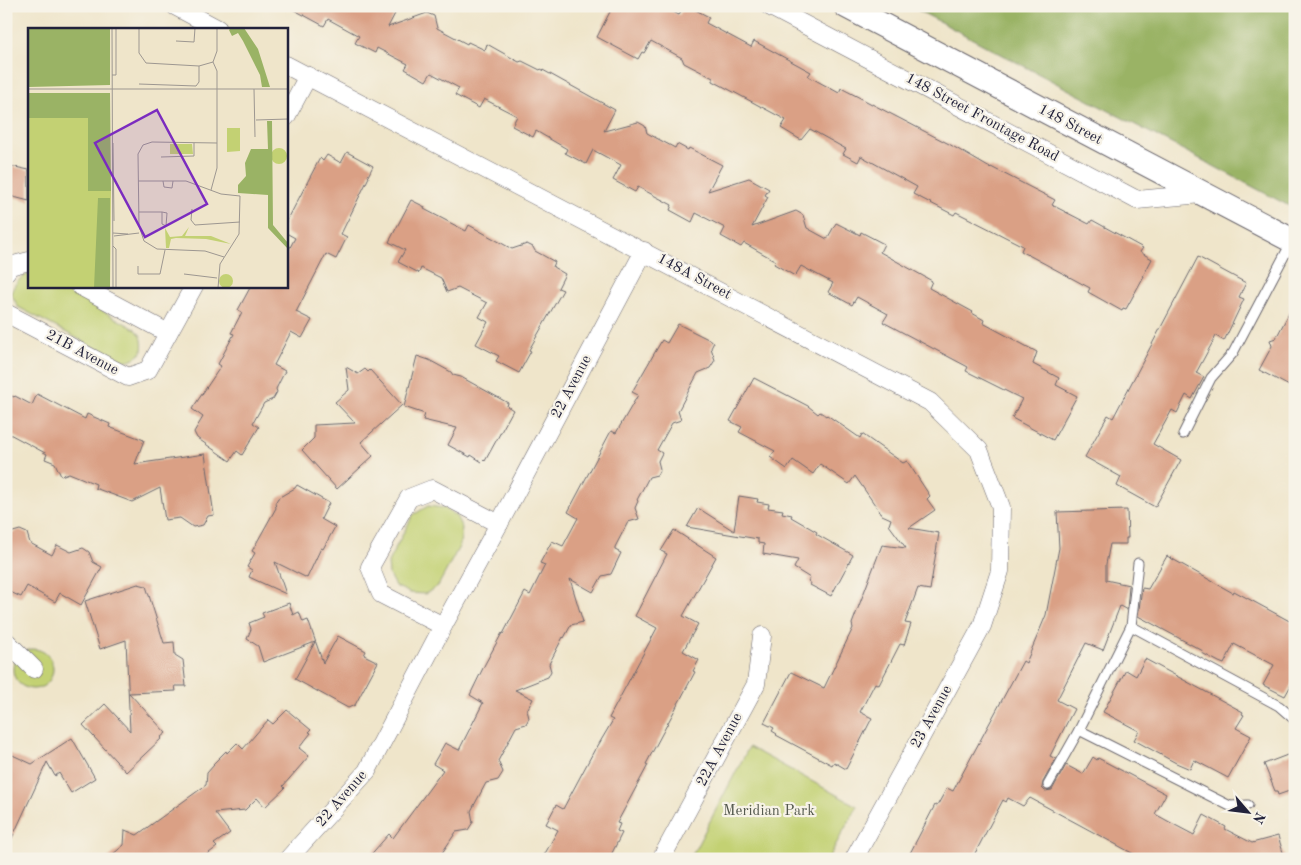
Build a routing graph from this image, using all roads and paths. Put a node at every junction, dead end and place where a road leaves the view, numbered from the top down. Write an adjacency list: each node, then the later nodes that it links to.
1 (175, 6): 4 (street)
2 (769, 6): 8 (street, 148 Street Frontage Road)
3 (846, 6): 8 (main road, 148 Street)
4 (216, 28)
5 (288, 65): 6 (street, 148A Street)
6 (308, 76): 7 (street); 10 (street, 148A Street)
7 (288, 113)
8 (1202, 194): 9 (main road, 148 Street)
9 (1294, 242): 17 (lane)
10 (644, 251): 18 (street, 22 Avenue); 20 (street, 148A Street)
11 (28, 261): 12 (street)
12 (6, 272)
13 (84, 288): 16 (street)
14 (193, 288): 16 (street, 21B Avenue)
15 (6, 314): 16 (street, 21B Avenue)
16 (168, 333)
17 (1183, 434)
18 (499, 524): 21 (street, 22 Avenue); 21 (street)
19 (1138, 563): 22 (lane)
20 (1000, 570): 32 (street, 23 Avenue)
21 (443, 626): 30 (street, 22 Avenue)
22 (1131, 626): 26 (lane); 27 (lane)
23 (762, 636): 31 (street, 22A Avenue)
24 (6, 641): 25 (street)
25 (34, 669)
26 (1295, 720)
27 (1079, 730): 28 (lane); 29 (lane)
28 (1048, 785)
29 (1248, 805)
30 (288, 859)
31 (662, 859)
32 (854, 859)

